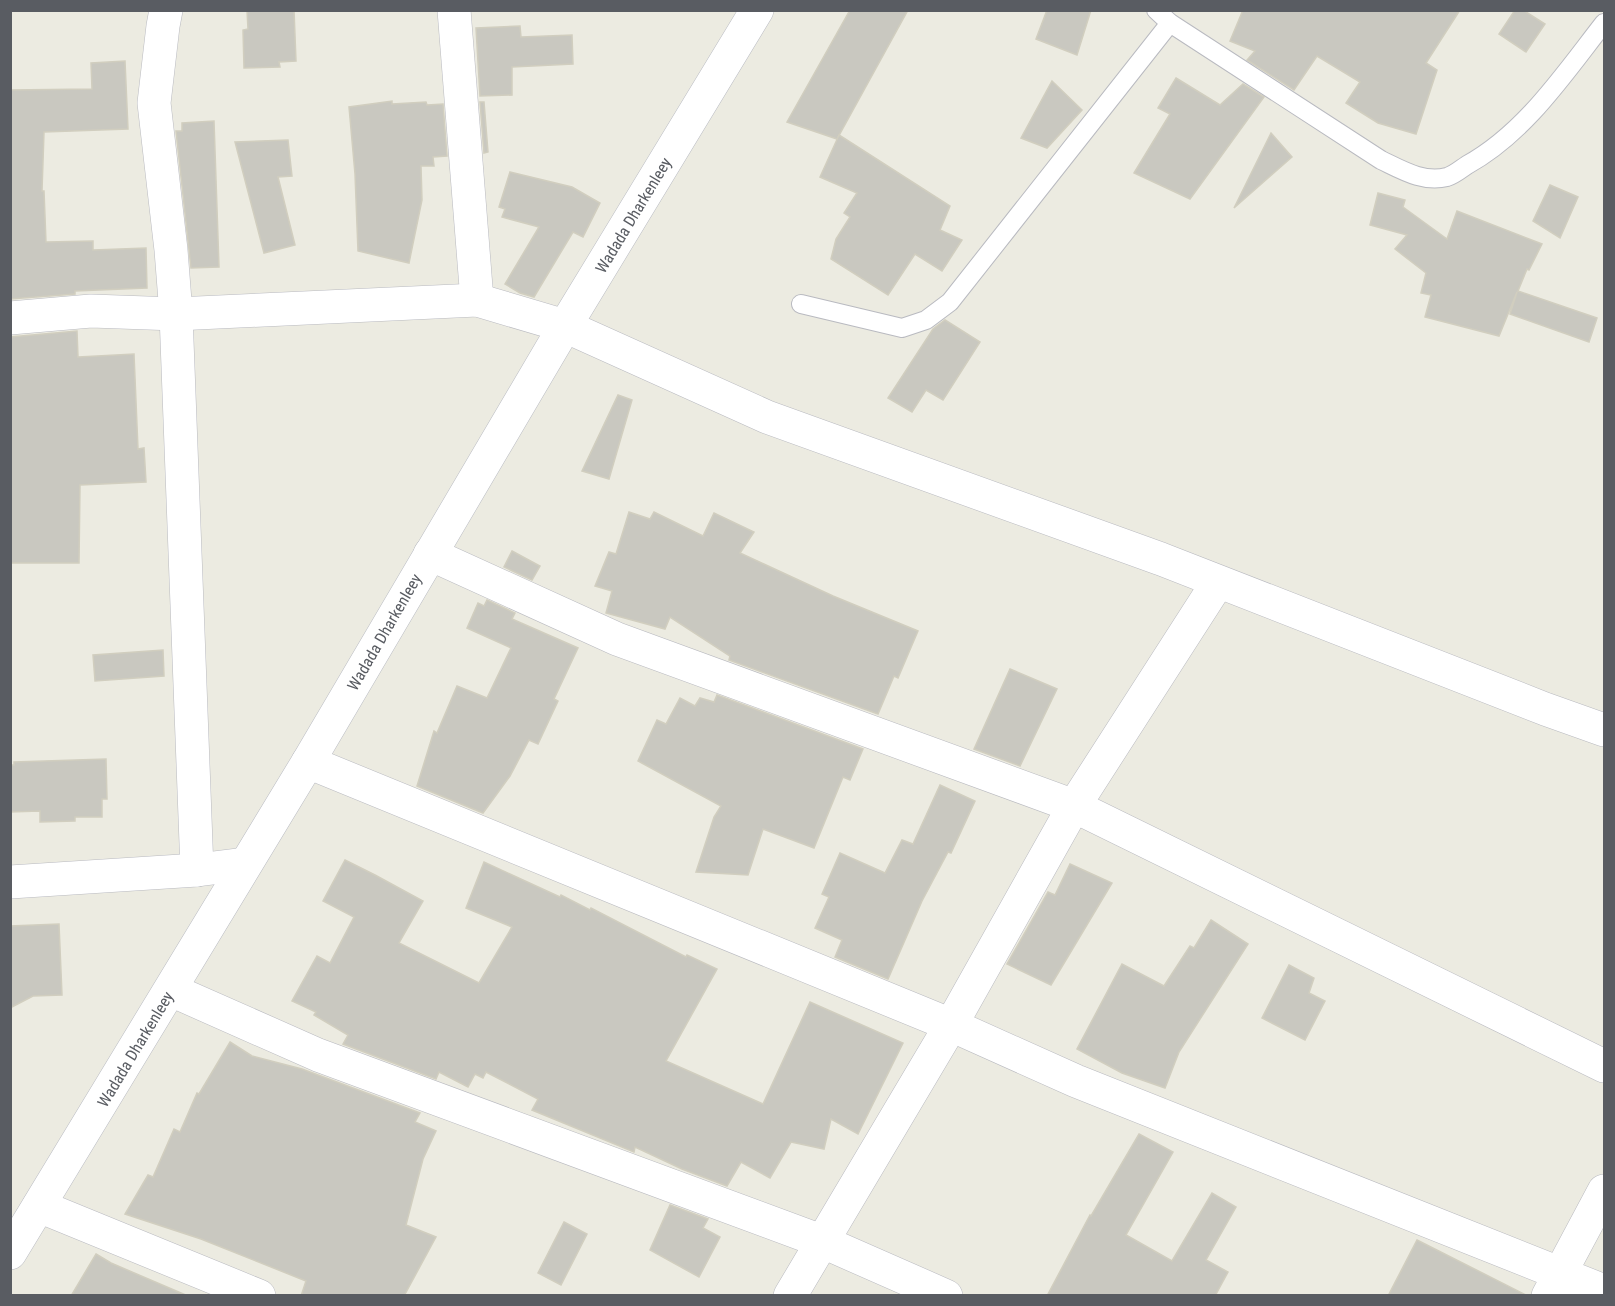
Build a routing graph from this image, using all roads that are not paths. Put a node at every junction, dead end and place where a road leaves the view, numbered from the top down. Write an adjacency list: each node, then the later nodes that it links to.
1 (166, 10): 9 (street)
2 (454, 10): 7 (street)
3 (757, 10): 11 (street, Wadada Dharkenleey)
4 (1156, 10): 5 (lane)
5 (1170, 23): 6 (lane); 8 (lane)
6 (1605, 23)
7 (477, 300): 9 (street); 11 (street)
8 (801, 304)
9 (176, 314): 10 (street); 18 (street)
10 (10, 318)
11 (565, 326): 12 (street, Wadada Dharkenleey); 13 (street)
12 (430, 554): 15 (street, Wadada Dharkenleey); 16 (street)
13 (1218, 582): 14 (street); 16 (street)
14 (1605, 730)
15 (308, 762): 17 (street, Wadada Dharkenleey); 21 (street)
16 (1074, 806): 21 (street); 22 (street)
17 (245, 864): 18 (street); 20 (street, Wadada Dharkenleey)
18 (197, 870): 19 (street)
19 (10, 882)
20 (171, 990): 24 (street, Wadada Dharkenleey); 25 (street)
21 (951, 1025): 25 (street); 27 (street)
22 (1605, 1066)
23 (1605, 1191): 27 (street)
24 (39, 1206): 26 (street, Wadada Dharkenleey); 29 (street)
25 (821, 1241): 30 (street); 31 (street)
26 (10, 1253)
27 (1554, 1285): 28 (street)
28 (1605, 1291)
29 (259, 1296)
30 (790, 1296)
31 (946, 1296)

